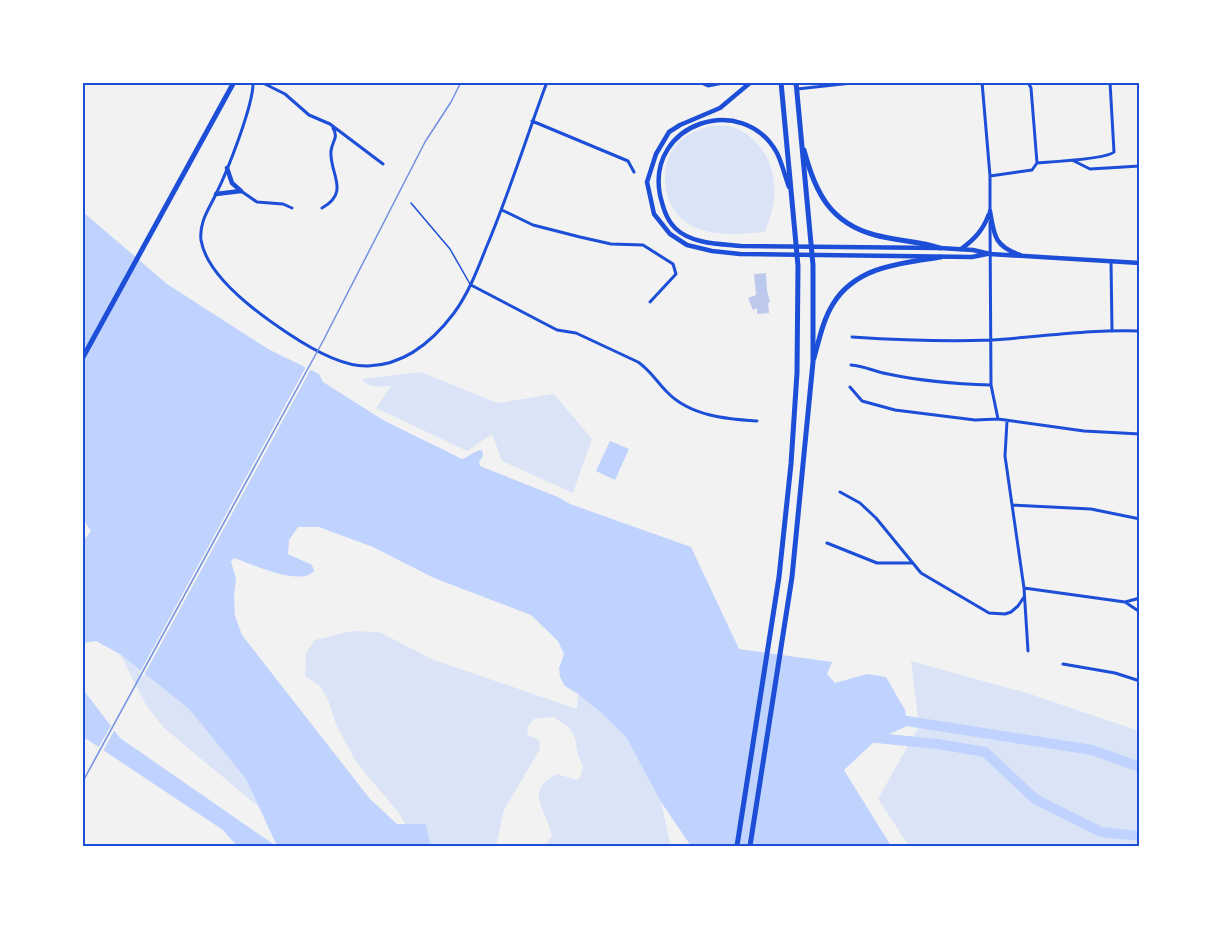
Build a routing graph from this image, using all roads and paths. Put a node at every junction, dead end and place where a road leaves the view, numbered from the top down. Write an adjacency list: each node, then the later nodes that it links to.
1 (234, 82): 45 (main road)
2 (253, 82): 21 (street)
3 (261, 82): 15 (street)
4 (547, 82): 14 (street)
5 (699, 82): 6 (street)
6 (728, 82)
7 (751, 82): 35 (main road)
8 (781, 82): 26 (main road)
9 (861, 82): 13 (street)
10 (982, 82): 23 (street)
11 (1028, 82): 18 (street)
12 (1110, 82): 17 (street)
13 (796, 86): 16 (main road)
14 (532, 121): 22 (street); 30 (street)
15 (330, 124): 19 (street); 29 (street)
16 (801, 139): 32 (main road); 46 (main road)
17 (1074, 161): 18 (street); 20 (street)
18 (1037, 163): 23 (street)
19 (383, 164)
20 (1140, 166)
21 (227, 168): 24 (main road); 25 (street)
22 (634, 172)
23 (990, 176): 31 (street)
24 (241, 190): 25 (main road); 28 (street)
25 (216, 194): 39 (street)
26 (793, 195): 32 (main road); 67 (main road)
27 (411, 203): 39 (lane)
28 (292, 208)
29 (322, 208)
30 (502, 210): 39 (street); 40 (street)
31 (990, 211): 33 (main road); 34 (street); 36 (main road)
32 (940, 248): 33 (main road)
33 (961, 249): 34 (main road)
34 (990, 254): 35 (main road); 36 (main road); 44 (street)
35 (941, 256): 46 (main road)
36 (1022, 256): 37 (main road)
37 (1111, 261): 38 (main road); 41 (street)
38 (1140, 263)
39 (471, 285): 51 (street)
40 (651, 302)
41 (1112, 330): 42 (street); 44 (street)
42 (1140, 331)
43 (852, 337): 44 (street)
44 (991, 340): 48 (street)
45 (82, 360)
46 (813, 362): 68 (main road)
47 (851, 365): 48 (street)
48 (991, 385): 50 (street)
49 (850, 387): 50 (street)
50 (998, 419): 52 (street)
51 (757, 421)
52 (1007, 421): 53 (street); 55 (street)
53 (1140, 434)
54 (840, 492): 58 (street)
55 (1012, 505): 56 (street); 59 (street)
56 (1140, 519)
57 (827, 543): 58 (street)
58 (912, 563): 60 (street)
59 (1024, 588): 60 (street); 62 (street)
60 (1024, 597): 64 (street)
61 (1140, 598): 62 (street)
62 (1125, 602): 63 (street)
63 (1140, 612)
64 (1028, 651)
65 (1063, 664): 66 (street)
66 (1140, 681)
67 (737, 846)
68 (750, 846)

